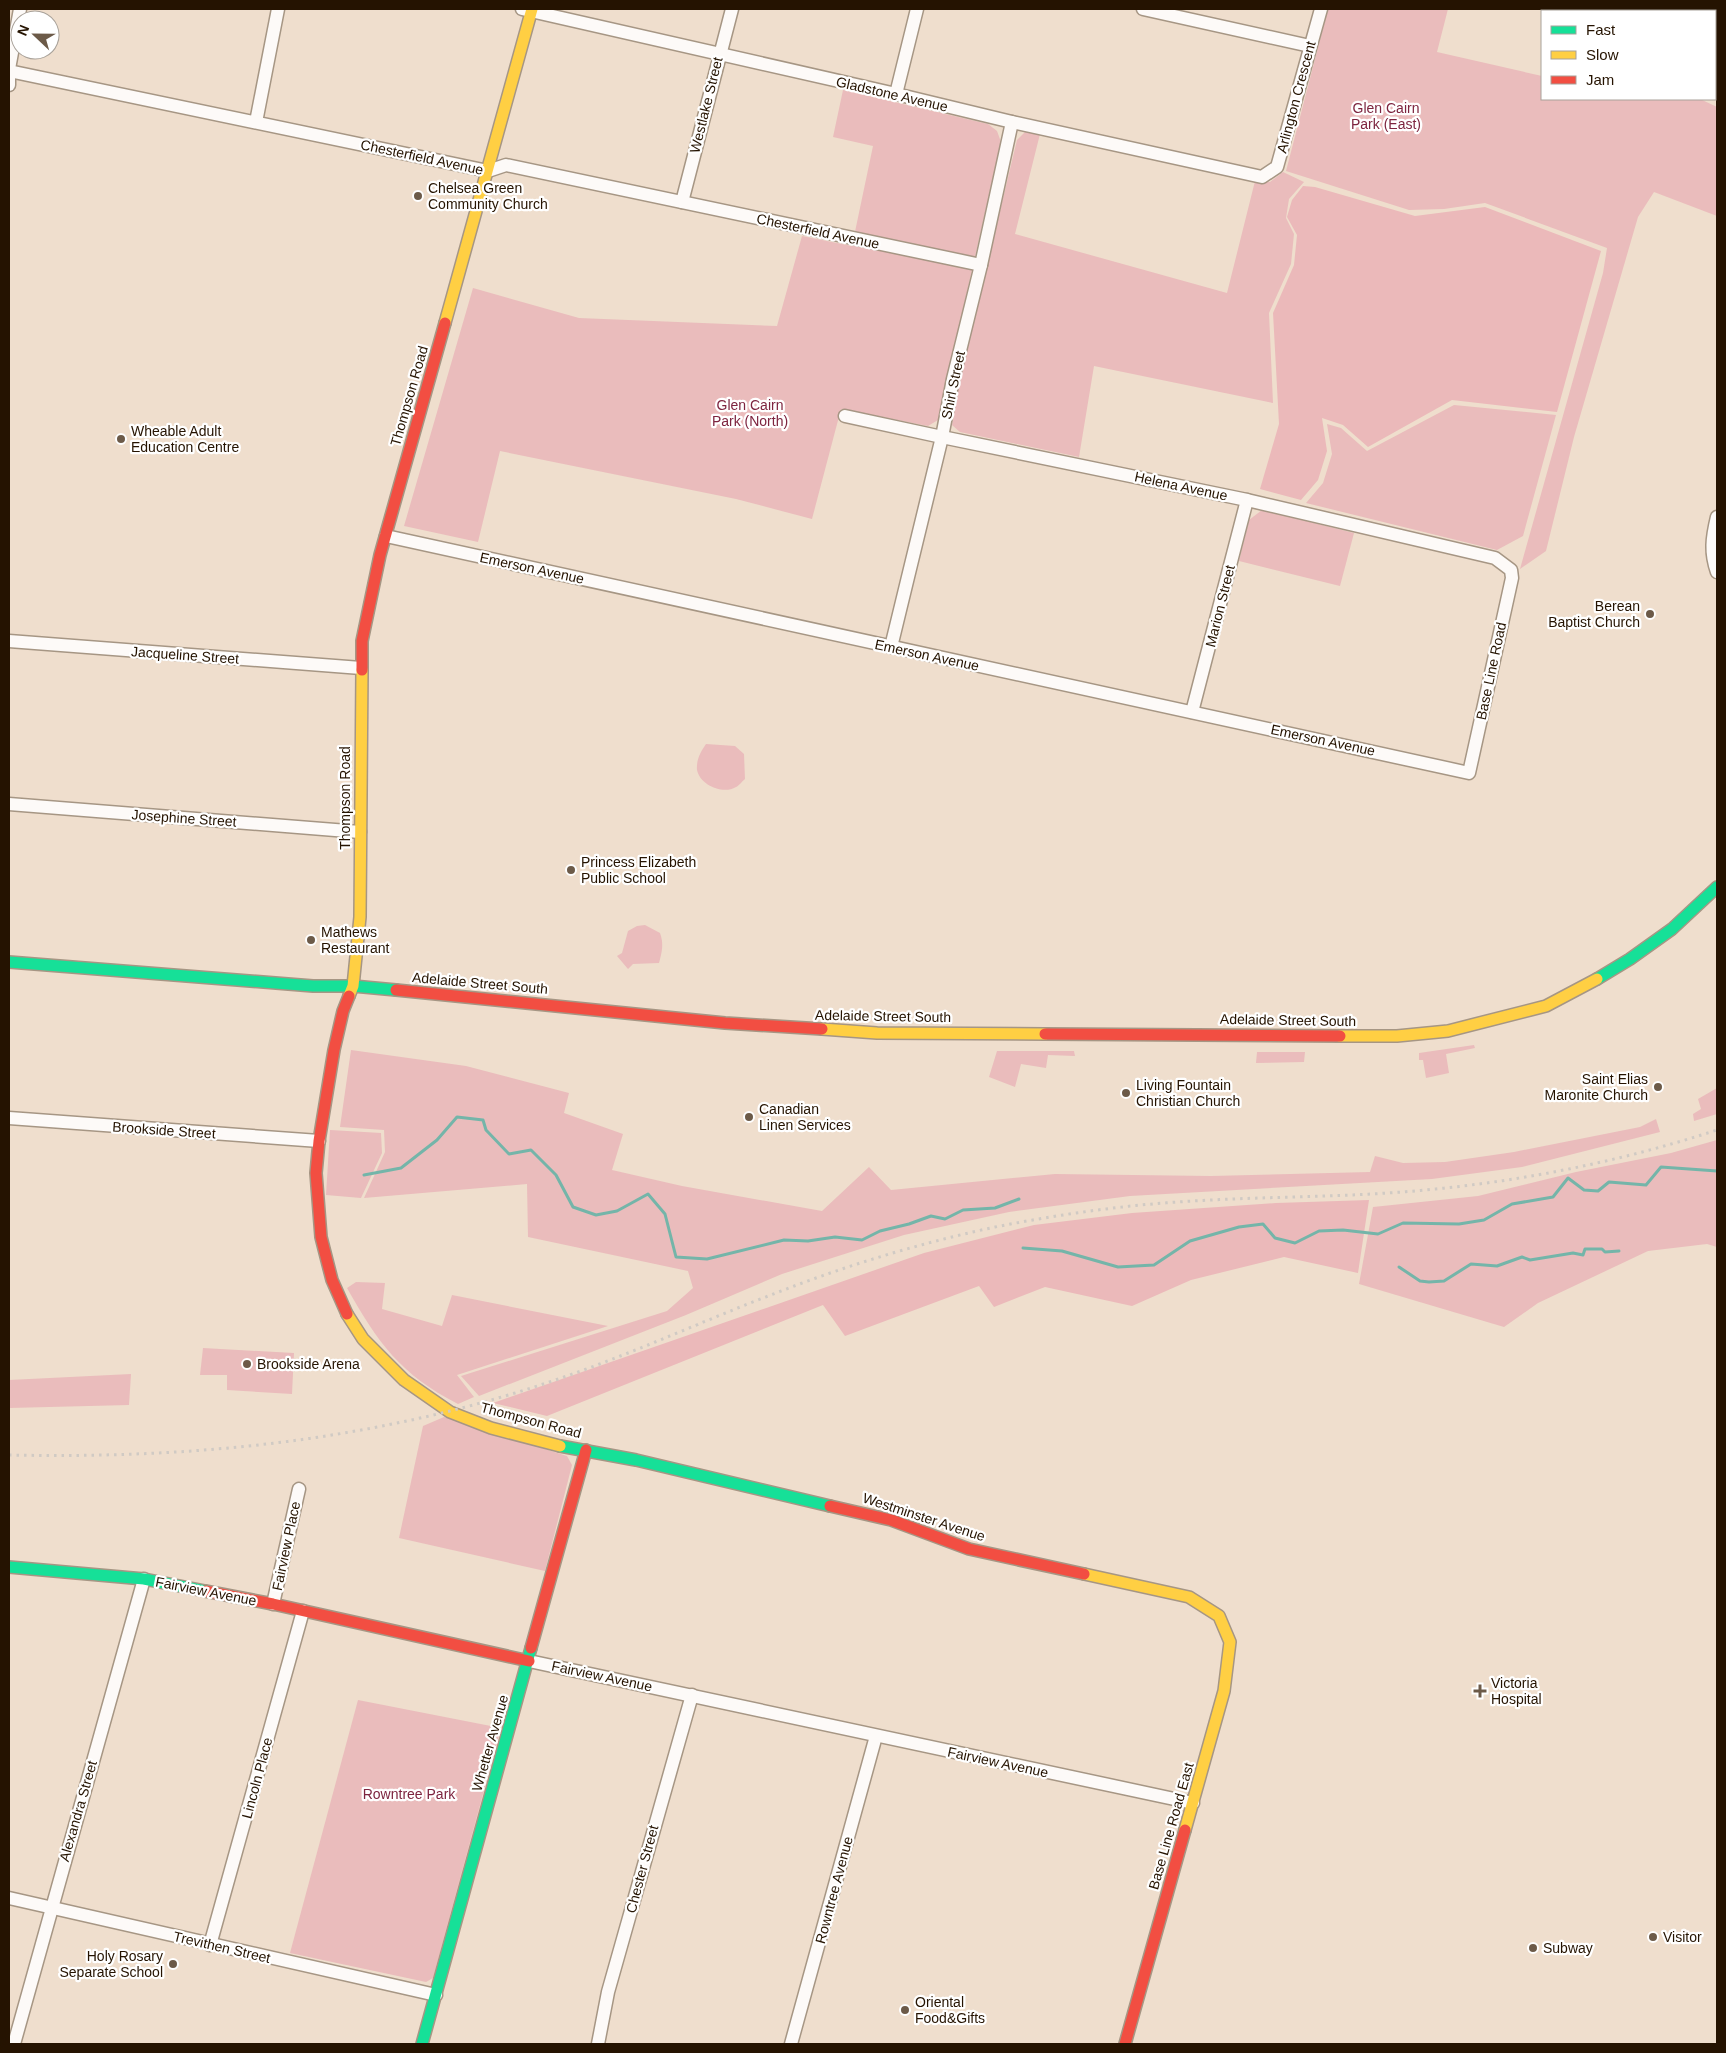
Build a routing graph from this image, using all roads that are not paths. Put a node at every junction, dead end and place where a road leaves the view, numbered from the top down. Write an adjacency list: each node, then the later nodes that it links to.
1 (20, 9): 10 (street)
2 (278, 9): 14 (street)
3 (529, 9): 9 (street, Gladstone Avenue); 16 (street, Thompson Road)
4 (732, 9): 9 (street, Westlake Street)
5 (917, 9): 13 (street)
6 (1143, 9): 8 (street)
7 (1320, 9): 8 (street, Arlington Crescent)
8 (1310, 46): 17 (street, Arlington Crescent)
9 (719, 54): 13 (street, Gladstone Avenue); 18 (street, Westlake Street)
10 (9, 70): 14 (street, Chesterfield Avenue)
11 (9, 75): 12 (street)
12 (9, 85)
13 (896, 94): 15 (street, Gladstone Avenue)
14 (256, 122): 16 (street, Chesterfield Avenue)
15 (1012, 122): 17 (street, Gladstone Avenue); 19 (street, Shirl Street)
16 (488, 171): 18 (street, Chesterfield Avenue); 24 (street, Thompson Road)
17 (1262, 177)
18 (682, 202): 19 (street, Chesterfield Avenue)
19 (981, 265): 21 (street, Shirl Street)
20 (845, 416): 21 (street, Helena Avenue)
21 (942, 437): 22 (street, Helena Avenue); 28 (street, Shirl Street)
22 (1247, 500): 25 (street, Helena Avenue); 30 (street, Marion Street)
23 (1717, 517): 26 (street)
24 (386, 536): 28 (street, Emerson Avenue); 29 (street, Thompson Road)
25 (1511, 570): 31 (street, Base Line Road)
26 (1717, 572)
27 (9, 641): 29 (street, Jacqueline Street)
28 (892, 647): 30 (street, Emerson Avenue)
29 (361, 668): 33 (street, Thompson Road)
30 (1192, 712): 31 (street, Emerson Avenue)
31 (1469, 773)
32 (9, 804): 33 (street, Josephine Street)
33 (360, 832): 36 (street, Thompson Road)
34 (1717, 887): 36 (street, Adelaide Street South)
35 (9, 962): 36 (street, Adelaide Street South)
36 (353, 986): 38 (street, Thompson Road)
37 (9, 1118): 38 (street, Brookside Street)
38 (319, 1142): 39 (street, Thompson Road)
39 (586, 1450): 45 (street, Westminster Avenue); 46 (street, Whetter Avenue)
40 (299, 1489): 43 (street, Fairview Place)
41 (9, 1567): 42 (street, Fairview Avenue)
42 (144, 1579): 43 (street, Fairview Avenue); 51 (street, Alexandra Street)
43 (273, 1604): 44 (street, Fairview Avenue)
44 (303, 1611): 46 (street, Fairview Avenue); 52 (street, Lincoln Place)
45 (1219, 1616): 49 (street, Base Line Road East)
46 (530, 1661): 47 (street, Fairview Avenue); 53 (street, Whetter Avenue)
47 (692, 1694): 48 (street, Fairview Avenue); 56 (street, Chester Street)
48 (876, 1736): 49 (street, Fairview Avenue); 57 (street, Rowntree Avenue)
49 (1193, 1803): 58 (street, Base Line Road East)
50 (9, 1898): 51 (street, Trevithen Street)
51 (50, 1909): 52 (street, Trevithen Street); 54 (street, Alexandra Street)
52 (210, 1945): 53 (street, Trevithen Street)
53 (436, 1995): 55 (street, Whetter Avenue)
54 (14, 2044)
55 (422, 2044)
56 (598, 2044)
57 (791, 2044)
58 (1125, 2044)

